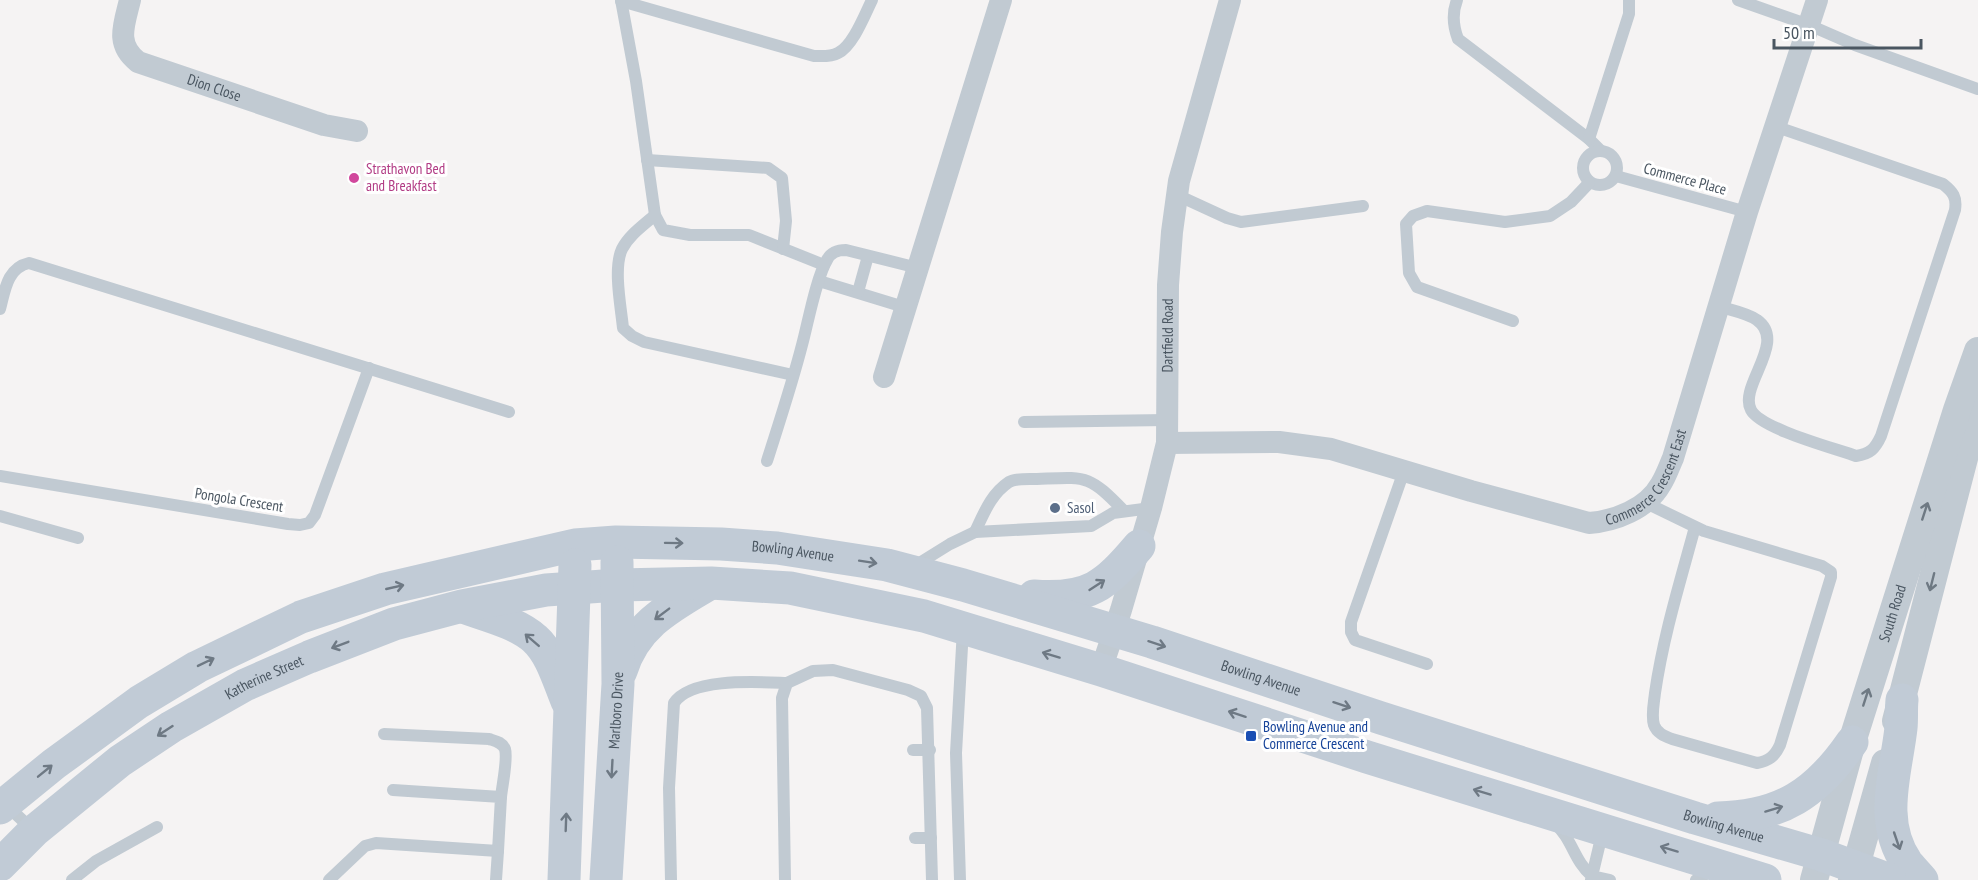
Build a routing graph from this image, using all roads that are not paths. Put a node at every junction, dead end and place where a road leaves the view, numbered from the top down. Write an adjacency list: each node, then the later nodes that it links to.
1 (130, 0): 13 (street, Dion Close)
2 (621, 0): 3 (lane); 16 (lane)
3 (872, 0)
4 (1001, 0): 26 (street)
5 (1230, 0): 19 (street, Dartfield Road)
6 (1456, 0): 14 (lane)
7 (1629, 0): 14 (lane)
8 (1738, 0): 10 (lane)
9 (1817, 0): 10 (street, Commerce Crescent East)
10 (1809, 25): 11 (lane); 12 (street, Commerce Crescent East)
11 (1978, 89)
12 (1774, 126): 21 (street, Commerce Crescent East); 29 (lane)
13 (357, 131)
14 (1589, 139): 15 (lane)
15 (1600, 150): 17 (lane); 18 (lane)
16 (647, 160): 22 (lane); 23 (lane)
17 (1616, 176): 18 (lane); 21 (lane, Commerce Place)
18 (1589, 183): 32 (lane)
19 (1177, 195): 20 (lane); 39 (street, Dartfield Road)
20 (1363, 206)
21 (1747, 212): 29 (street, Commerce Crescent East)
22 (655, 215): 23 (lane); 35 (lane)
23 (783, 249): 25 (lane)
24 (868, 256): 25 (lane); 26 (lane); 28 (lane)
25 (824, 265): 27 (lane)
26 (918, 268): 30 (street)
27 (819, 281): 28 (lane); 35 (lane)
28 (858, 292): 30 (lane)
29 (1718, 306): 45 (street, Commerce Crescent East)
30 (904, 307): 36 (street)
31 (0, 309): 34 (lane)
32 (1513, 321)
33 (1978, 351): 71 (street, South Road, one-way to 33)
34 (369, 368): 38 (lane); 44 (lane, Pongola Crescent)
35 (793, 375): 42 (lane)
36 (884, 377)
37 (1978, 404): 67 (street, South Road, one-way to 67)
38 (509, 411)
39 (1167, 420): 40 (lane); 41 (street, Dartfield Road)
40 (1024, 422)
41 (1167, 443): 43 (street, Commerce Crescent East); 46 (street, Dartfield Road)
42 (767, 461)
43 (1404, 471): 45 (street, Commerce Crescent East); 63 (lane)
44 (0, 476)
45 (1644, 502): 49 (lane)
46 (1151, 508): 47 (lane); 54 (street, Dartfield Road)
47 (1124, 511): 50 (lane); 50 (lane)
48 (0, 516): 51 (lane)
49 (1695, 527): 49 (lane)
50 (975, 532): 55 (lane)
51 (78, 538)
52 (616, 542): 53 (main road, Bowling Avenue); 55 (main road, Bowling Avenue, one-way to 55); 57 (main road, Marlboro Drive)
53 (575, 545): 58 (main road); 76 (main road, one-way to 53)
54 (1139, 546): 59 (main road, one-way to 54); 62 (street, Dartfield Road)
55 (908, 571): 59 (main road, Bowling Avenue)
56 (711, 583): 57 (main road); 61 (main road); 66 (main road, one-way to 66)
57 (618, 585): 58 (main road, Katherine Street); 66 (main road, Marlboro Drive)
58 (574, 587): 60 (main road, Katherine Street); 68 (main road)
59 (999, 596): 62 (main road, Bowling Avenue)
60 (462, 606): 68 (main road, one-way to 60); 81 (main road, Katherine Street, one-way to 81)
61 (963, 628): 64 (main road, one-way to 61); 99 (lane)
62 (1114, 630): 64 (street, Dartfield Road); 70 (main road, Bowling Avenue, one-way to 70)
63 (1427, 664)
64 (1101, 670): 77 (main road, one-way to 64)
65 (787, 683): 73 (lane); 96 (lane); 97 (lane)
66 (618, 684): 95 (main road, Marlboro Drive, one-way to 95)
67 (1902, 700): 88 (street, South Road); 102 (main road, one-way to 102)
68 (569, 708): 94 (main road, one-way to 68)
69 (384, 734): 75 (lane)
70 (1448, 739): 78 (main road, Bowling Avenue); 80 (main road)
71 (1852, 742): 78 (main road, one-way to 71); 86 (street, South Road)
72 (913, 750): 73 (lane)
73 (930, 750): 83 (lane)
74 (393, 790): 75 (lane)
75 (501, 797): 84 (lane)
76 (2, 804): 81 (lane)
77 (1529, 806): 80 (main road); 89 (lane)
78 (1695, 818): 86 (main road, Bowling Avenue)
79 (157, 827): 91 (lane)
80 (1603, 829): 87 (main road, one-way to 80); 89 (lane)
81 (34, 831): 85 (main road, Katherine Street)
82 (915, 838): 83 (lane)
83 (931, 838): 98 (lane)
84 (498, 850): 92 (lane); 93 (lane)
85 (0, 865)
86 (1818, 867): 88 (main road, Bowling Avenue)
87 (1708, 873): 90 (main road)
88 (1854, 874): 101 (main road, Bowling Avenue)
89 (1592, 878): 100 (lane)
90 (1758, 879)
91 (72, 880)
92 (328, 880)
93 (496, 880)
94 (564, 880)
95 (606, 880)
96 (671, 880)
97 (785, 880)
98 (933, 880)
99 (960, 880)
100 (1610, 880)
101 (1890, 880)
102 (1922, 880)

